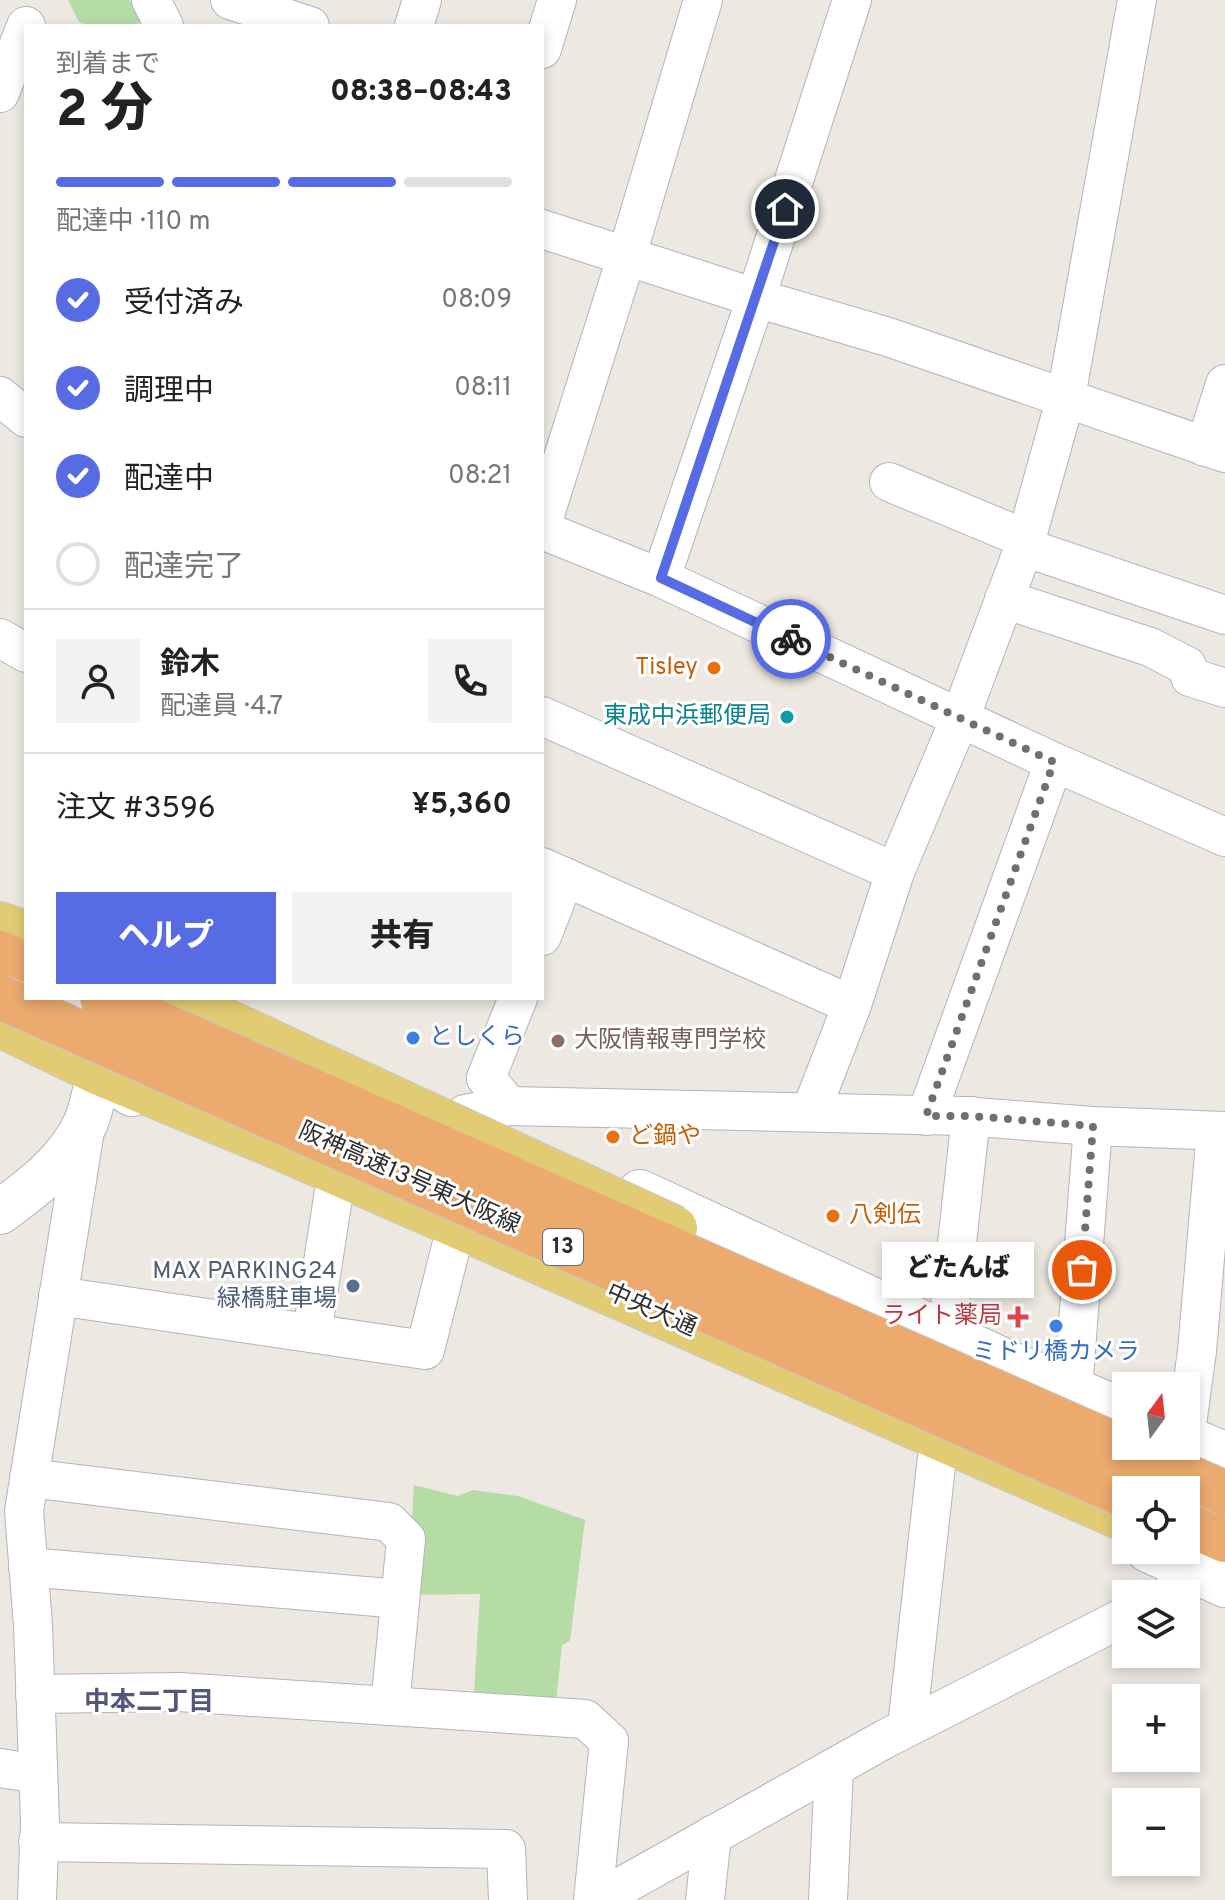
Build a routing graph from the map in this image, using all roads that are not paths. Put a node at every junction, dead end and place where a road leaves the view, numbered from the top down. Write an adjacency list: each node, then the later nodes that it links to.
1 (36, 0): 9 (street)
2 (151, 0): 10 (street)
3 (230, 0): 11 (street)
4 (422, 0): 12 (street)
5 (557, 0): 14 (street)
6 (703, 0): 17 (street)
7 (852, 0): 18 (street)
8 (1137, 0): 21 (street)
9 (27, 24)
10 (163, 24)
11 (304, 24)
12 (415, 24)
13 (24, 31): 15 (street)
14 (544, 42)
15 (0, 93)
16 (544, 230): 17 (street)
17 (627, 255): 18 (street); 25 (street)
18 (756, 298): 21 (street); 28 (street)
19 (1225, 384): 23 (street)
20 (0, 396): 22 (street)
21 (1066, 397): 23 (street); 27 (street)
22 (24, 416)
23 (1215, 450)
24 (889, 482): 27 (street)
25 (544, 518)
26 (544, 531): 28 (street)
27 (1025, 543): 29 (street); 30 (street)
28 (661, 578): 35 (street)
29 (1004, 599): 33 (street); 35 (street)
30 (1225, 615)
31 (0, 638): 32 (street)
32 (24, 652)
33 (1225, 688)
34 (544, 717): 39 (street)
35 (960, 718): 36 (street); 39 (street)
36 (1054, 762): 37 (street); 57 (street)
37 (1225, 837)
38 (554, 872): 41 (street); 51 (street)
39 (895, 872): 51 (street)
40 (0, 924): 42 (main road)
41 (544, 925)
42 (24, 933)
43 (0, 953): 44 (highway)
44 (24, 964)
45 (0, 997): 78 (highway, 阪神高速13号東大阪線 / 13, bridge)
46 (107, 1000): 79 (highway, 阪神高速13号東大阪線 / 13, bridge)
47 (126, 1000): 53 (street)
48 (181, 1000): 71 (main road, bridge)
49 (210, 1000): 56 (street)
50 (517, 1000): 54 (street)
51 (852, 1005): 55 (street)
52 (0, 1025): 53 (main road, 中央大通)
53 (99, 1073): 59 (street); 62 (street); 80 (main road, 中央大通)
54 (509, 1106): 55 (street); 56 (street)
55 (811, 1111): 57 (street)
56 (465, 1114): 67 (street)
57 (926, 1116): 58 (street)
58 (971, 1116): 60 (street); 67 (street)
59 (87, 1120): 63 (street); 65 (street)
60 (1093, 1126): 61 (street); 69 (street)
61 (1221, 1131): 68 (street)
62 (334, 1191): 64 (street); 66 (street)
63 (0, 1212)
64 (452, 1243): 66 (street); 74 (street)
65 (58, 1296): 66 (street); 77 (street)
66 (312, 1333)
67 (947, 1334): 69 (street)
68 (1194, 1372)
69 (1073, 1390): 70 (street)
70 (1112, 1406)
71 (1112, 1423)
72 (1200, 1442): 73 (street)
73 (1225, 1454)
74 (937, 1457): 82 (street); 90 (street)
75 (1196, 1460): 76 (main road)
76 (1225, 1473)
77 (29, 1478): 84 (street); 85 (street)
78 (1112, 1490)
79 (1225, 1493)
80 (1112, 1514)
81 (1200, 1529): 83 (highway)
82 (1112, 1534)
83 (1225, 1540)
84 (28, 1567): 85 (street); 86 (street)
85 (400, 1599): 89 (street)
86 (16, 1622): 88 (street)
87 (1112, 1623): 90 (street)
88 (35, 1694): 89 (street); 93 (street)
89 (390, 1706): 98 (street)
90 (907, 1727): 92 (street)
91 (0, 1768): 93 (street)
92 (834, 1768): 94 (street); 100 (street)
93 (38, 1774): 95 (street)
94 (712, 1835): 98 (street); 99 (street)
95 (38, 1842): 96 (street); 97 (street)
96 (37, 1900)
97 (508, 1900)
98 (595, 1900)
99 (705, 1900)
100 (828, 1900)

